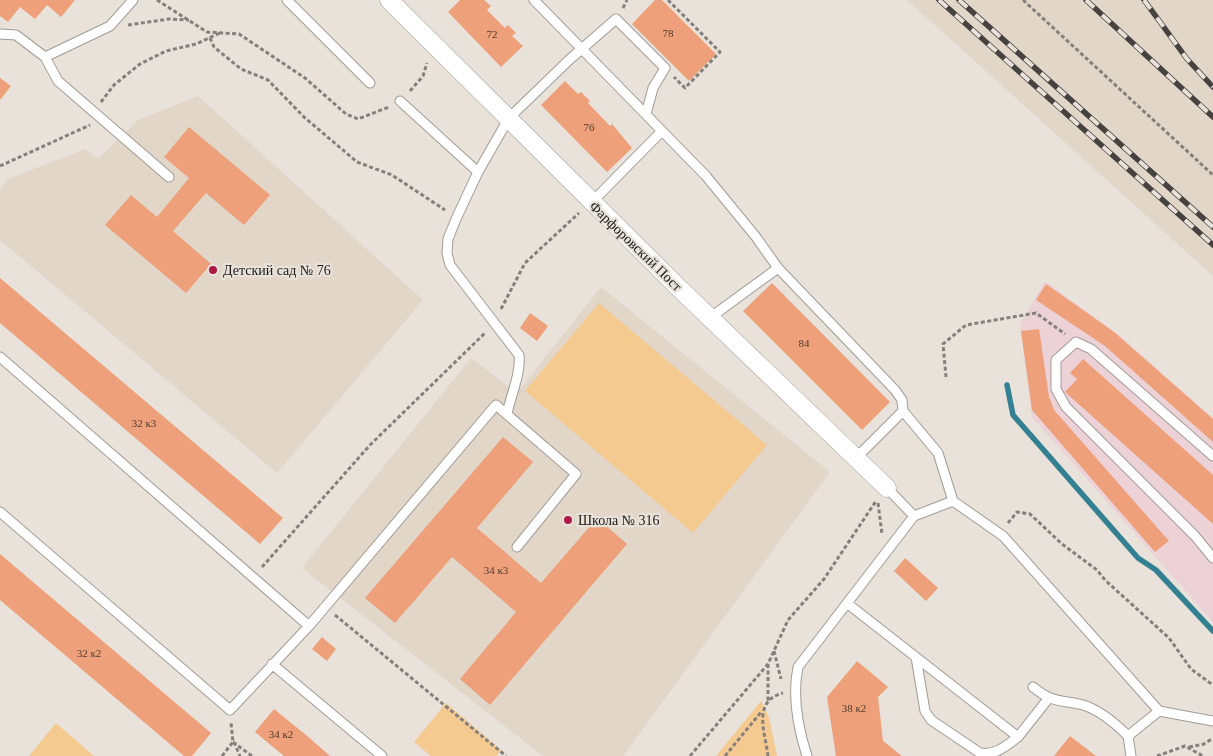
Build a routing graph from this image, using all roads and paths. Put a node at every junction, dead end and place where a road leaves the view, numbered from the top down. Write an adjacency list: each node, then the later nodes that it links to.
1 (133, 0): 9 (lane)
2 (157, 0): 8 (path)
3 (287, 0): 17 (lane)
4 (389, 0): 13 (street, Фарфоровский Пост)
5 (534, 0): 14 (lane)
6 (668, 0): 16 (path)
7 (1023, 0): 26 (path)
8 (190, 20): 9 (path); 10 (path)
9 (110, 26): 15 (lane)
10 (221, 32): 12 (path); 18 (path)
11 (0, 34): 15 (lane)
12 (210, 38): 19 (path); 29 (path)
13 (436, 46): 18 (path); 21 (street, Фарфоровский Пост)
14 (583, 50): 16 (lane); 20 (lane); 21 (lane)
15 (45, 57): 19 (lane)
16 (665, 68): 20 (lane)
17 (370, 83)
18 (400, 101): 25 (lane)
19 (93, 112): 22 (lane)
20 (646, 114): 23 (lane)
21 (508, 118): 25 (lane); 28 (street, Фарфоровский Пост)
22 (102, 120): 24 (path); 27 (lane)
23 (662, 131): 28 (lane); 30 (lane)
24 (0, 166)
25 (478, 172): 29 (lane)
26 (1213, 175)
27 (169, 177)
28 (592, 202): 31 (street, Фарфоровский Пост); 32 (path)
29 (456, 219): 32 (lane)
30 (778, 268): 31 (lane); 36 (lane)
31 (711, 318): 39 (street, Фарфоровский Пост)
32 (494, 322): 37 (lane); 49 (path)
33 (1076, 342): 35 (path); 38 (lane); 47 (lane)
34 (1, 360): 49 (lane)
35 (946, 377)
36 (903, 411): 39 (lane); 42 (lane)
37 (507, 414): 46 (lane); 51 (lane)
38 (1213, 456)
39 (856, 458): 40 (street, Фарфоровский Пост)
40 (871, 473): 41 (street, Фарфоровский Пост); 41 (path)
41 (882, 494): 44 (lane); 48 (path); 53 (path)
42 (952, 501): 44 (lane); 45 (lane)
43 (0, 512): 63 (lane)
44 (914, 516): 48 (lane)
45 (1003, 536): 57 (path); 65 (lane)
46 (517, 547)
47 (1213, 558)
48 (880, 564): 50 (lane)
49 (253, 577): 52 (lane)
50 (848, 604): 54 (lane); 59 (lane)
51 (324, 607): 52 (lane); 76 (path)
52 (309, 626): 55 (lane)
53 (774, 651): 56 (path); 60 (path)
54 (916, 657): 68 (lane); 68 (lane)
55 (272, 664): 63 (lane); 75 (lane)
56 (768, 664): 62 (path); 77 (path)
57 (1213, 684)
58 (1033, 687): 61 (lane)
59 (796, 692): 60 (path); 80 (lane)
60 (783, 693): 62 (path)
61 (1048, 699): 67 (lane); 68 (lane)
62 (768, 701): 64 (path)
63 (230, 710): 70 (path)
64 (762, 711): 78 (path); 79 (path)
65 (1159, 711): 66 (lane); 67 (lane)
66 (1213, 721)
67 (1128, 736): 81 (lane)
68 (1018, 737)
69 (1213, 738): 71 (path)
70 (233, 742): 72 (path); 73 (path); 74 (path)
71 (1188, 748): 82 (path); 83 (path)
72 (222, 756)
73 (240, 756)
74 (252, 756)
75 (382, 756)
76 (506, 756)
77 (690, 756)
78 (725, 756)
79 (768, 756)
80 (807, 756)
81 (1131, 756)
82 (1157, 756)
83 (1203, 756)

